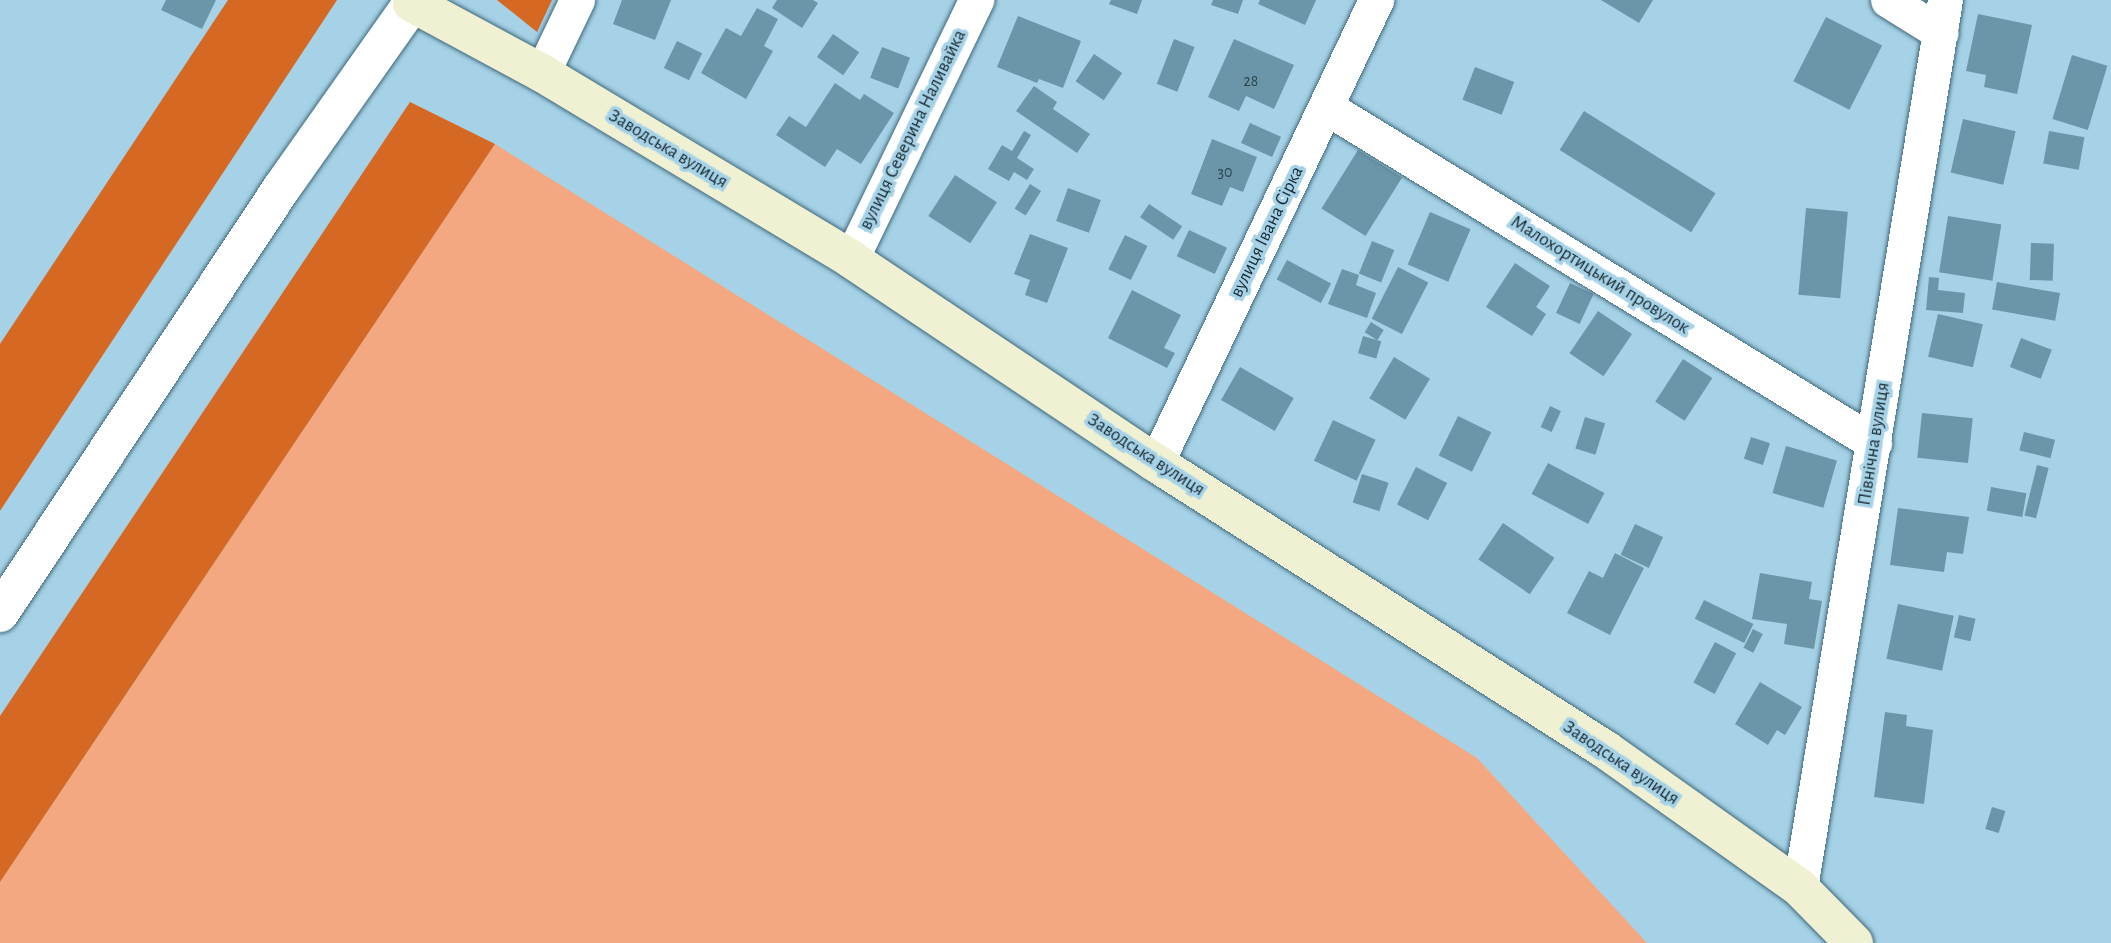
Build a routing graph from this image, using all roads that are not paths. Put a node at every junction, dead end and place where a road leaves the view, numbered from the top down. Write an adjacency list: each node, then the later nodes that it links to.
1 (577, 0): 7 (street)
2 (975, 0): 9 (street, вулиця Северина Наливайка)
3 (1376, 0): 8 (street, вулиця Івана Сірка)
4 (1888, 0): 6 (street)
5 (411, 1): 7 (main road, Заводська вулиця); 12 (street)
6 (1943, 17): 10 (street, Північна вулиця)
7 (542, 73): 9 (main road, Заводська вулиця)
8 (1326, 107): 10 (street, Малохортицький провулок); 11 (street, вулиця Івана Сірка)
9 (851, 259): 11 (main road, Заводська вулиця)
10 (1874, 443): 13 (street, Північна вулиця)
11 (1156, 463): 13 (main road, Заводська вулиця)
12 (0, 613)
13 (1800, 888): 14 (main road, Заводська вулиця)
14 (1854, 943)

